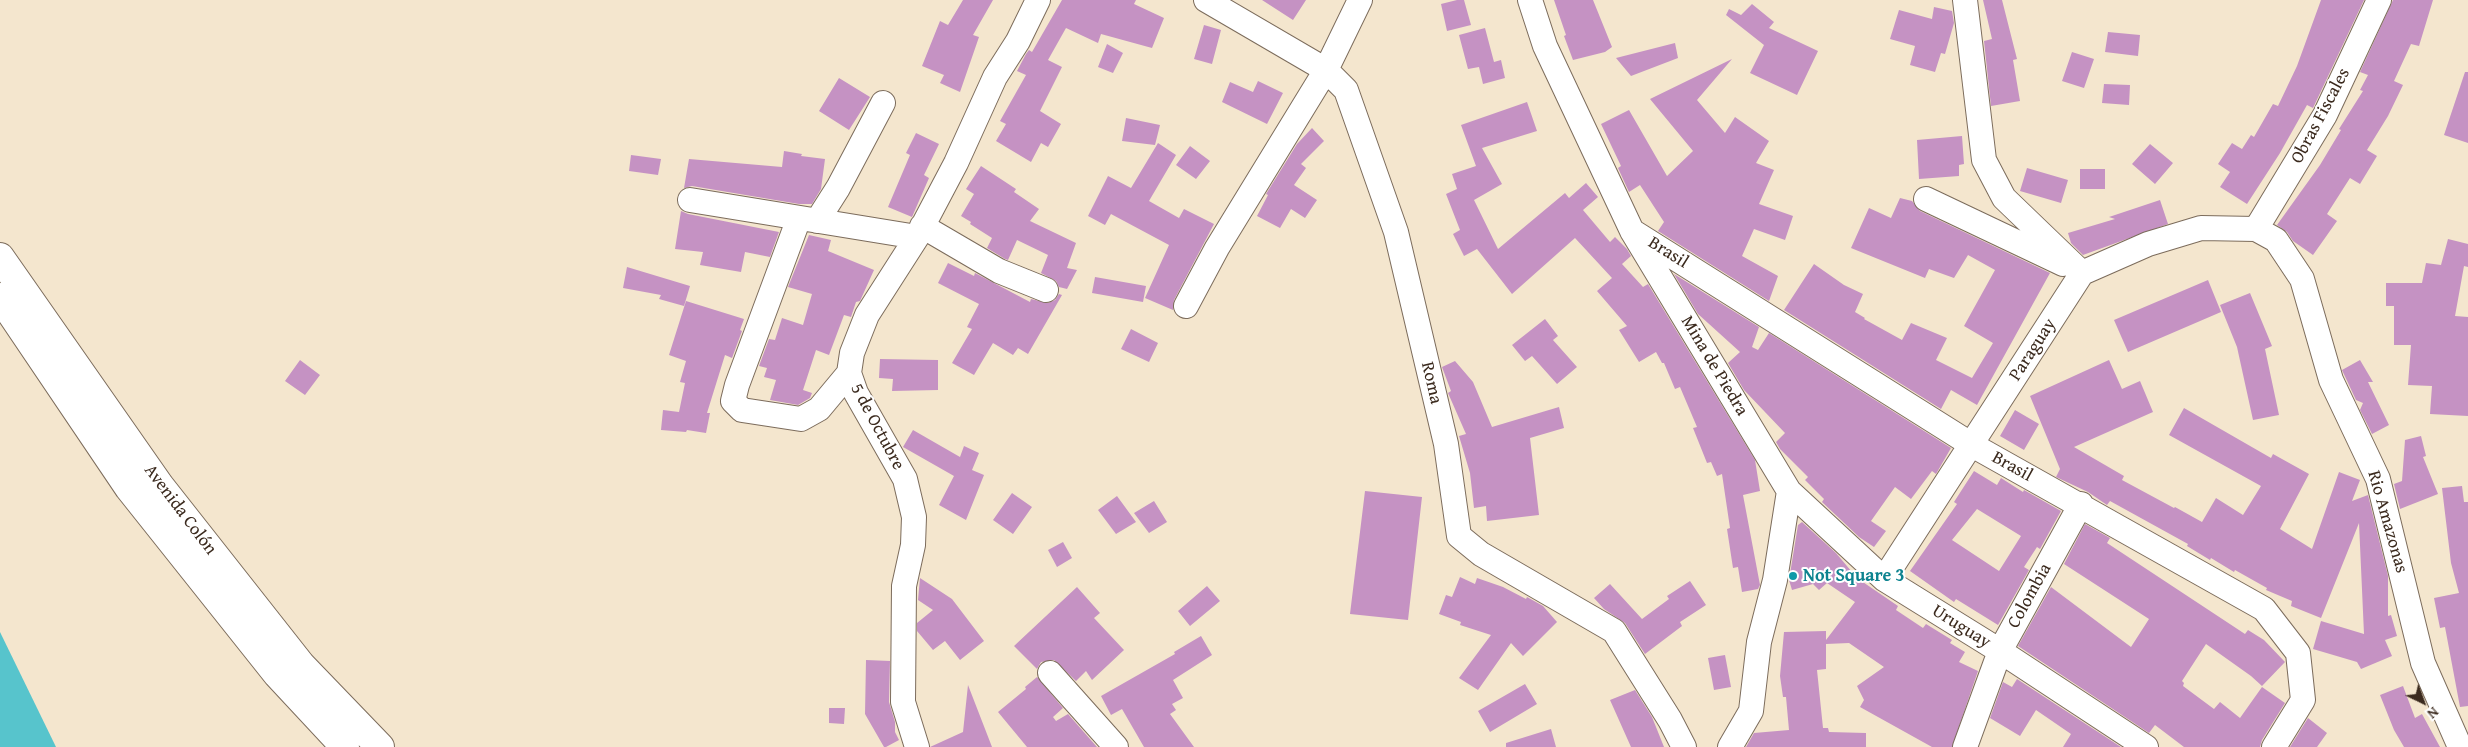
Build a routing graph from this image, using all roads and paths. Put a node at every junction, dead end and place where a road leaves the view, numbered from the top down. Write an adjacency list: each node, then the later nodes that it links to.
1 (1038, 0): 13 (street, 5 de Octubre)
2 (1206, 0): 7 (street, Roma)
3 (1360, 0): 7 (street)
4 (1530, 0): 14 (street, Mina de Piedra)
5 (1965, 0): 16 (street)
6 (2379, 0): 12 (street, Obras Fiscales)
7 (1326, 70): 19 (street); 31 (street, Roma)
8 (883, 103): 11 (street)
9 (1926, 198): 16 (street)
10 (690, 200): 11 (street)
11 (808, 219): 13 (street); 20 (street)
12 (2256, 229): 16 (street); 36 (street, Rio Amazonas)
13 (919, 231): 17 (street); 20 (street, 5 de Octubre)
14 (1632, 231): 21 (street, Brasil); 22 (street, Mina de Piedra)
15 (0, 257): 28 (main road, Avenida Colón)
16 (2082, 273): 21 (street, Paraguay)
17 (1046, 290)
18 (0, 297): 27 (main road, Avenida Colón)
19 (1186, 306)
20 (849, 373): 29 (street, 5 de Octubre)
21 (1972, 444): 23 (street, Brasil); 24 (street, Paraguay)
22 (1789, 491): 24 (street, Uruguay); 32 (street)
23 (2081, 504): 25 (street, Colombia); 35 (street, Brasil)
24 (1884, 579): 25 (street, Uruguay)
25 (2000, 651): 33 (street, Colombia); 34 (street, Uruguay)
26 (1050, 673): 30 (street)
27 (345, 747)
28 (380, 747)
29 (917, 747)
30 (1116, 747)
31 (1684, 747)
32 (1730, 747)
33 (1965, 747)
34 (2146, 747)
35 (2274, 747)
36 (2460, 747)

